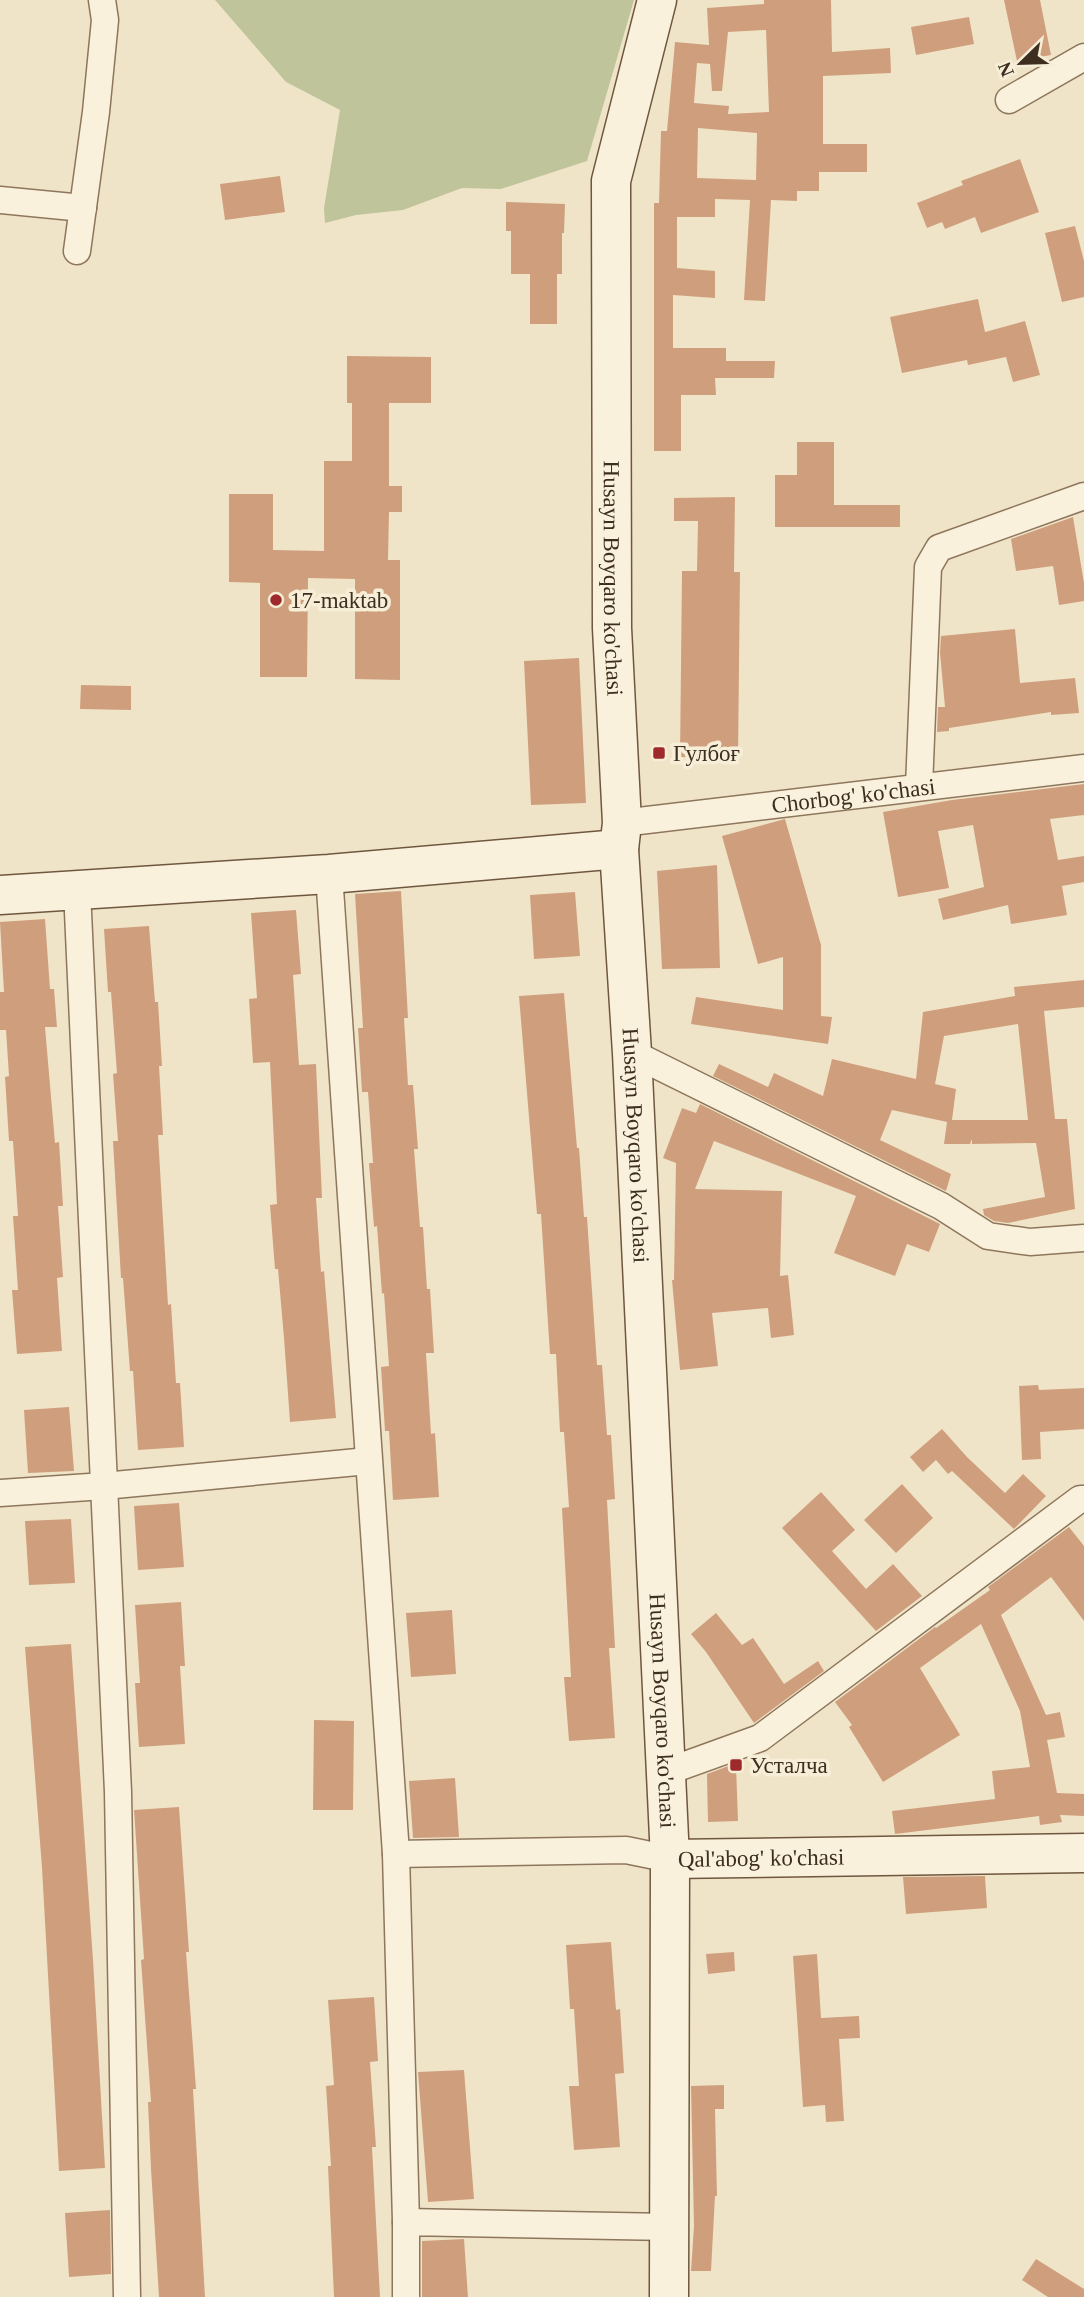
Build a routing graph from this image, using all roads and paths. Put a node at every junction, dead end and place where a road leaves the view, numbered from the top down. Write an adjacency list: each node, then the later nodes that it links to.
1 (102, 0): 6 (street)
2 (657, 0): 11 (main road, Husayn Boyqaro ko'chasi)
3 (1084, 57): 4 (street)
4 (1009, 100)
5 (0, 200): 6 (street)
6 (83, 208): 7 (street)
7 (77, 251)
8 (1084, 496): 10 (street)
9 (1084, 768): 10 (street, Сhorbog' ko'chasi)
10 (919, 787): 11 (street, Сhorbog' ko'chasi)
11 (620, 836): 12 (main road); 15 (main road, Husayn Boyqaro ko'chasi)
12 (329, 873): 13 (main road); 17 (street)
13 (78, 890): 14 (main road); 18 (street)
14 (0, 895)
15 (632, 1054): 16 (street); 21 (main road, Husayn Boyqaro ko'chasi)
16 (1084, 1238)
17 (368, 1461): 18 (street); 23 (street)
18 (104, 1486): 19 (street); 27 (street)
19 (0, 1493)
20 (1084, 1499): 21 (street)
21 (666, 1772): 24 (main road, Husayn Boyqaro ko'chasi)
22 (1084, 1853): 24 (main road, Qal'abog' ko'chasi)
23 (396, 1854): 24 (street, Qal'abog' ko'chasi); 25 (street)
24 (670, 1859): 26 (main road, Husayn Boyqaro ko'chasi)
25 (406, 2222): 26 (street); 28 (street)
26 (669, 2227): 29 (main road, Husayn Boyqaro ko'chasi)
27 (127, 2297)
28 (406, 2297)
29 (669, 2297)

